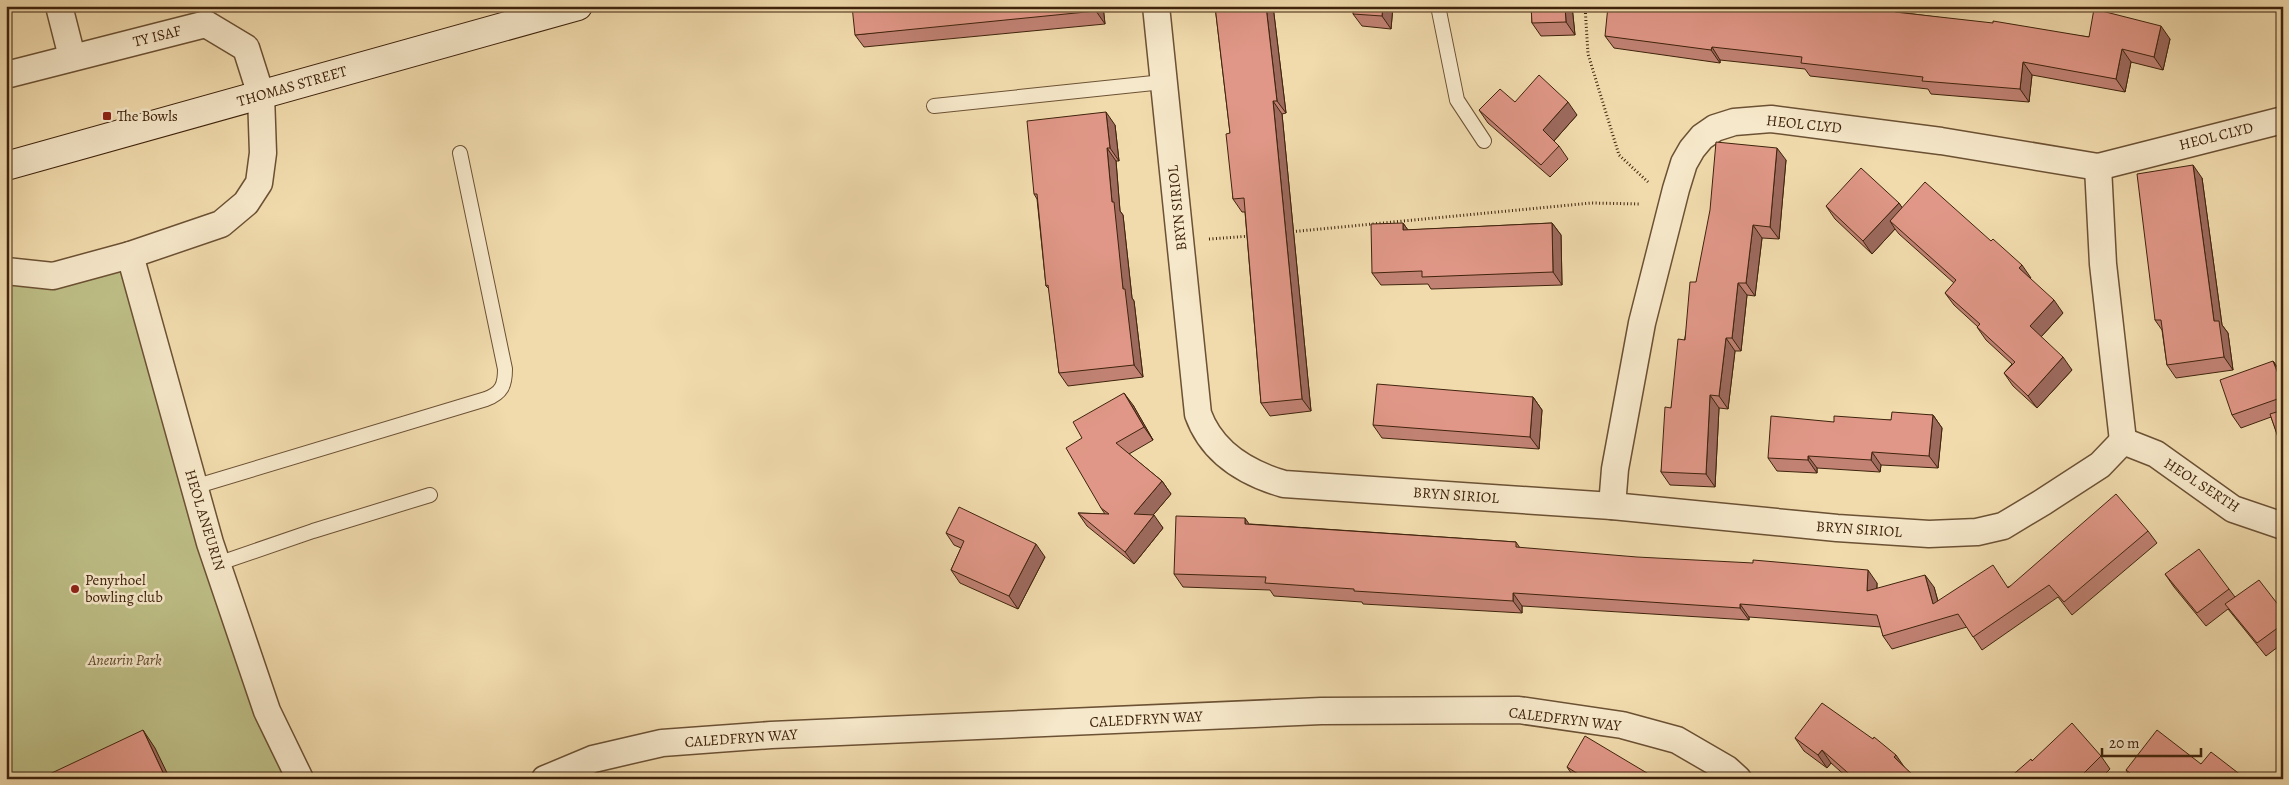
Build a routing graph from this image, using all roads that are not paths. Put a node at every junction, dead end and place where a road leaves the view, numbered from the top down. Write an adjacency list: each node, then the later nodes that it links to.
1 (59, 6): 5 (street)
2 (578, 6): 8 (main road, THOMAS STREET)
3 (1156, 6): 7 (street, BRYN SIRIOL)
4 (1438, 6): 11 (lane)
5 (72, 57): 6 (street, TY ISAF); 8 (street, TY ISAF)
6 (6, 75)
7 (1163, 82): 9 (lane); 20 (street, BRYN SIRIOL)
8 (260, 95): 13 (main road, THOMAS STREET); 15 (street)
9 (934, 106)
10 (2283, 120): 14 (street, HEOL CLYD)
11 (1484, 141)
12 (460, 153): 18 (lane)
13 (6, 166)
14 (2098, 167): 17 (street); 20 (street, HEOL CLYD)
15 (130, 255): 16 (street); 18 (street, HEOL ANEURIN)
16 (6, 271)
17 (2123, 441): 20 (street, BRYN SIRIOL); 21 (street, HEOL SERTH)
18 (194, 487): 22 (street, HEOL ANEURIN)
19 (430, 495): 22 (lane)
20 (1612, 506)
21 (2283, 526)
22 (217, 564): 23 (street, HEOL ANEURIN)
23 (300, 779)
24 (545, 779): 25 (street, CALEDFRYN WAY)
25 (1738, 779)

